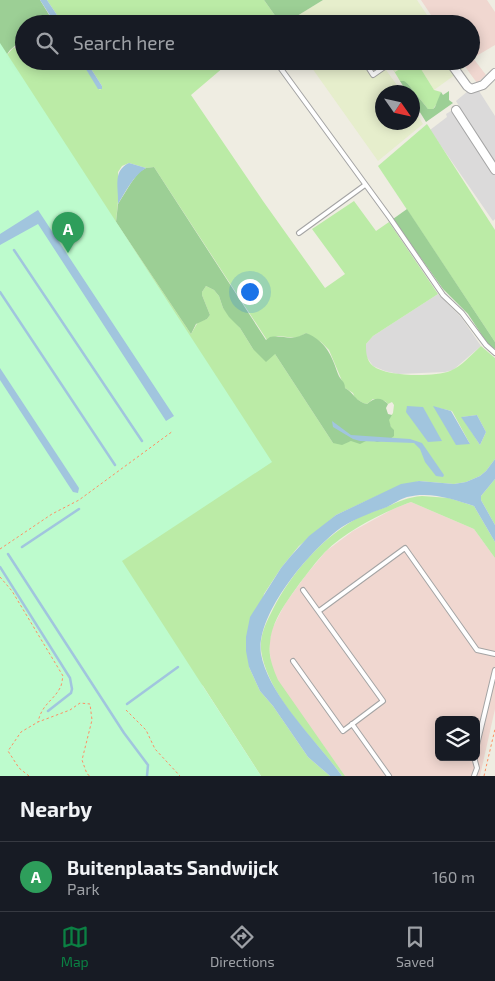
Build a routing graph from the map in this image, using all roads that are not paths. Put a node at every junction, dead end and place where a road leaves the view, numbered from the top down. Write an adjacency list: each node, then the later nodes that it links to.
1 (281, 70): 6 (lane)
2 (455, 70): 3 (street)
3 (495, 73)
4 (456, 110): 5 (street)
5 (495, 170)
6 (365, 185): 7 (lane); 8 (lane)
7 (299, 233)
8 (495, 353)
9 (303, 590): 10 (lane)
10 (319, 611): 11 (lane); 14 (lane)
11 (495, 654)
12 (293, 661): 14 (lane)
13 (495, 670): 15 (lane)
14 (352, 724): 17 (lane)
15 (480, 732)
16 (475, 761): 18 (lane)
17 (389, 776)
18 (474, 776)

